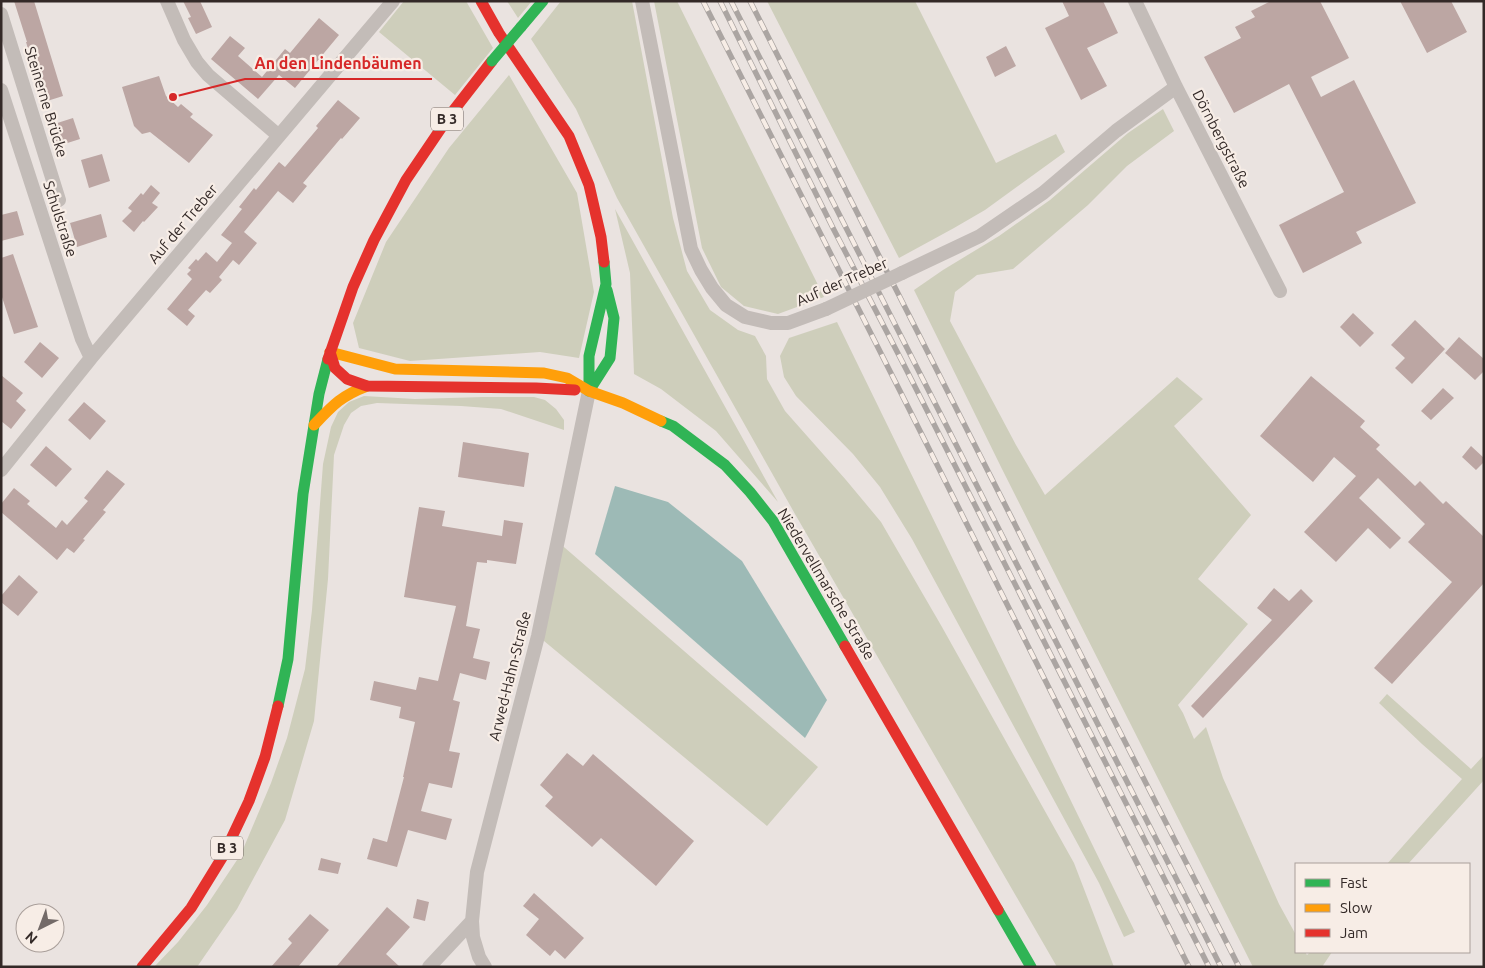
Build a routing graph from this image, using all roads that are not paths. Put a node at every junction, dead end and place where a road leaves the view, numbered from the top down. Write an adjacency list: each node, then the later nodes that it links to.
1 (167, 1): 10 (street)
2 (393, 1): 10 (street, Auf der Treber)
3 (481, 1): 12 (main road)
4 (542, 1): 14 (main road, B 3, bridge)
5 (642, 1): 8 (street, Auf der Treber, bridge)
6 (1135, 1): 8 (street, Dörnbergstraße)
7 (1, 14): 11 (street, Steinerne Brücke)
8 (1176, 87): 13 (street, Dörnbergstraße)
9 (1, 90): 15 (street, Schulstraße)
10 (278, 136): 15 (street, Auf der Treber)
11 (59, 200)
12 (606, 284): 17 (main road); 17 (main road)
13 (1280, 290)
14 (330, 352): 16 (main road); 17 (main road); 18 (main road, B 3)
15 (91, 358): 19 (street, Auf der Treber)
16 (367, 386): 17 (main road); 18 (main road)
17 (589, 390): 20 (street, Arwed-Hahn-Straße); 24 (main road, Niedervellmarsche Straße)
18 (314, 425): 21 (main road, B 3)
19 (1, 470)
20 (472, 921): 22 (street); 23 (street, Arwed-Hahn-Straße)
21 (142, 967)
22 (429, 967)
23 (485, 967)
24 (1031, 967)

